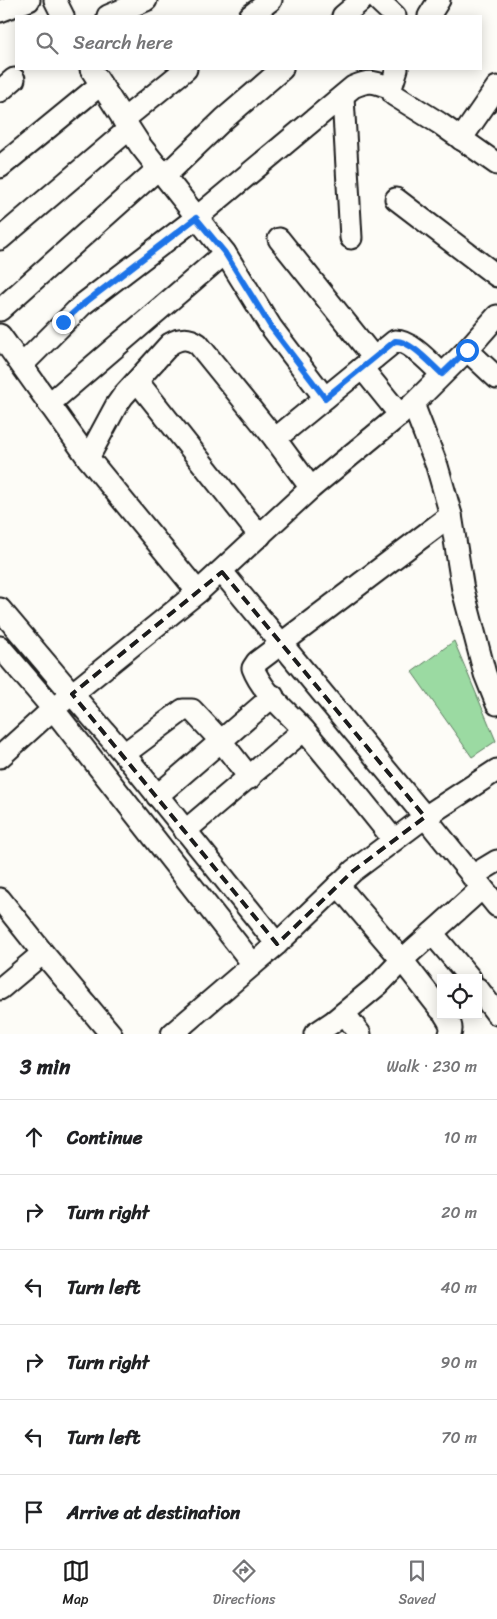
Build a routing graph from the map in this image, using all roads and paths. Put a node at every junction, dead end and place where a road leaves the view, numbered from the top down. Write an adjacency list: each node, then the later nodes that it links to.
1 (29, 0): 8 (street)
2 (54, 0): 9 (street)
3 (146, 0): 10 (street)
4 (271, 0): 11 (street)
5 (362, 0): 12 (street)
6 (378, 0): 13 (street)
7 (439, 0): 14 (street)
8 (0, 11)
9 (62, 15)
10 (110, 15)
11 (251, 15)
12 (344, 15)
13 (394, 15)
14 (430, 15)
15 (185, 70): 21 (street)
16 (281, 70): 25 (street)
17 (96, 77): 21 (street); 24 (street)
18 (394, 79): 20 (street); 22 (street)
19 (497, 87): 22 (street)
20 (343, 97): 27 (street); 28 (street)
21 (126, 124): 25 (street); 29 (street)
22 (461, 139): 23 (street)
23 (497, 164)
24 (0, 167)
25 (162, 172): 27 (street); 33 (street)
26 (396, 199): 32 (street)
27 (196, 218): 31 (street); 38 (street)
28 (351, 238)
29 (0, 239)
30 (279, 239): 37 (street)
31 (225, 253): 42 (street); 43 (street)
32 (497, 276)
33 (0, 310)
34 (497, 316): 36 (street)
35 (0, 334): 38 (street)
36 (467, 350): 39 (street); 40 (street)
37 (368, 363): 39 (street); 42 (street); 44 (street)
38 (22, 365): 43 (street)
39 (442, 374): 44 (street)
40 (497, 378)
41 (136, 381): 45 (street); 46 (street); 49 (street)
42 (325, 398): 45 (street)
43 (50, 404): 46 (street)
44 (406, 410): 47 (street); 48 (street)
45 (275, 439): 47 (street)
46 (88, 458): 51 (street)
47 (311, 488): 49 (street)
48 (451, 516): 53 (street); 57 (street)
49 (260, 536): 50 (street)
50 (222, 572): 51 (street); 53 (street)
51 (198, 592): 55 (street)
52 (0, 609): 55 (street)
53 (281, 643): 56 (street); 66 (street)
54 (0, 647): 58 (street)
55 (72, 694): 58 (street); 61 (street)
56 (273, 696): 59 (street); 60 (street)
57 (497, 704)
58 (53, 709): 62 (street); 78 (street)
59 (304, 730): 64 (street); 68 (street)
60 (221, 741): 61 (street); 64 (street); 65 (street)
61 (124, 754): 65 (street)
62 (0, 757)
63 (497, 770): 66 (street)
64 (250, 778): 67 (street)
65 (157, 796): 67 (street)
66 (425, 816): 68 (street); 70 (street)
67 (185, 831): 75 (street)
68 (394, 840): 71 (street)
69 (497, 861): 70 (street)
70 (477, 882): 73 (street); 74 (street)
71 (338, 885): 75 (street); 77 (street)
72 (0, 899): 76 (street)
73 (497, 906)
74 (432, 933): 77 (street); 79 (street)
75 (277, 944): 78 (street)
76 (42, 953): 80 (street); 86 (street)
77 (402, 960): 82 (street); 83 (street)
78 (253, 964): 87 (street)
79 (467, 974)
80 (0, 989)
81 (482, 994): 84 (street)
82 (437, 1005)
83 (344, 1013): 88 (street); 89 (street)
84 (497, 1014)
85 (447, 1019): 90 (street)
86 (111, 1034)
87 (172, 1034)
88 (315, 1034)
89 (360, 1034)
90 (450, 1034)

